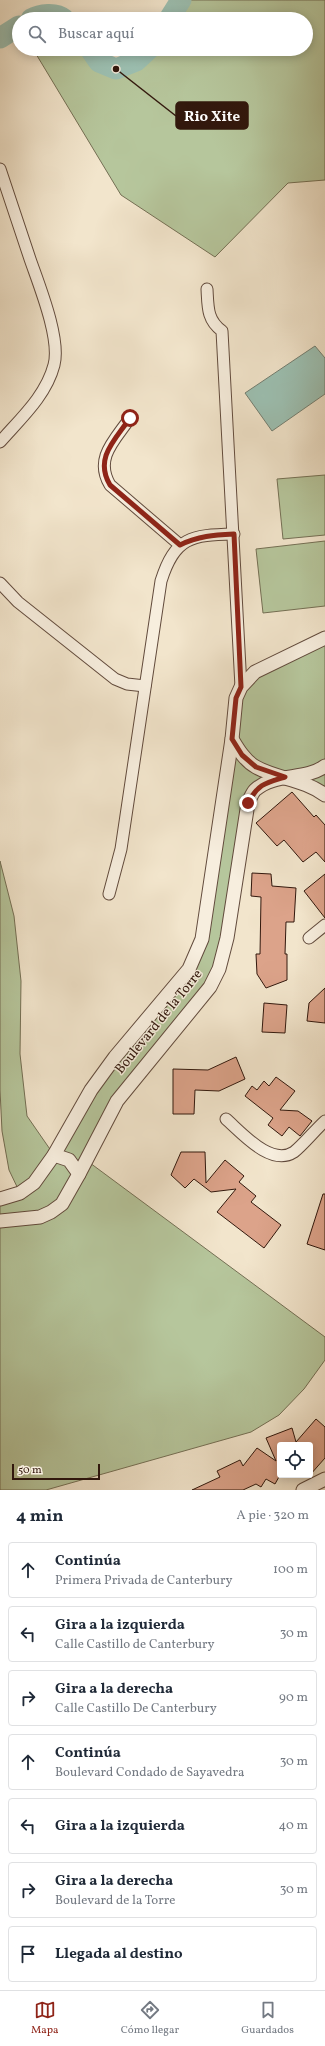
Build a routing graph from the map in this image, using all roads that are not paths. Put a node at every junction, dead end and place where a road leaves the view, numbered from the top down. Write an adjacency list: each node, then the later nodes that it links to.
1 (0, 169): 4 (street)
2 (207, 289): 5 (street)
3 (130, 418): 6 (street)
4 (0, 442)
5 (234, 534): 6 (street); 10 (street)
6 (180, 545): 9 (street)
7 (0, 582): 9 (street)
8 (325, 638): 10 (street)
9 (145, 686): 15 (street)
10 (241, 687): 11 (street, Boulevard de la Torre)
11 (232, 739): 13 (street); 20 (street, Boulevard de la Torre)
12 (325, 766): 13 (street, Boulevard de la Torre)
13 (285, 777): 14 (street); 21 (street, Boulevard de la Torre)
14 (325, 795)
15 (109, 894)
16 (325, 925): 17 (street)
17 (309, 938)
18 (226, 1119): 19 (street)
19 (325, 1121)
20 (54, 1155): 21 (street); 22 (street, Boulevard de la Torre)
21 (79, 1174): 23 (street, Boulevard de la Torre)
22 (0, 1199)
23 (0, 1221)
24 (325, 1479): 25 (street)
25 (303, 1490)

